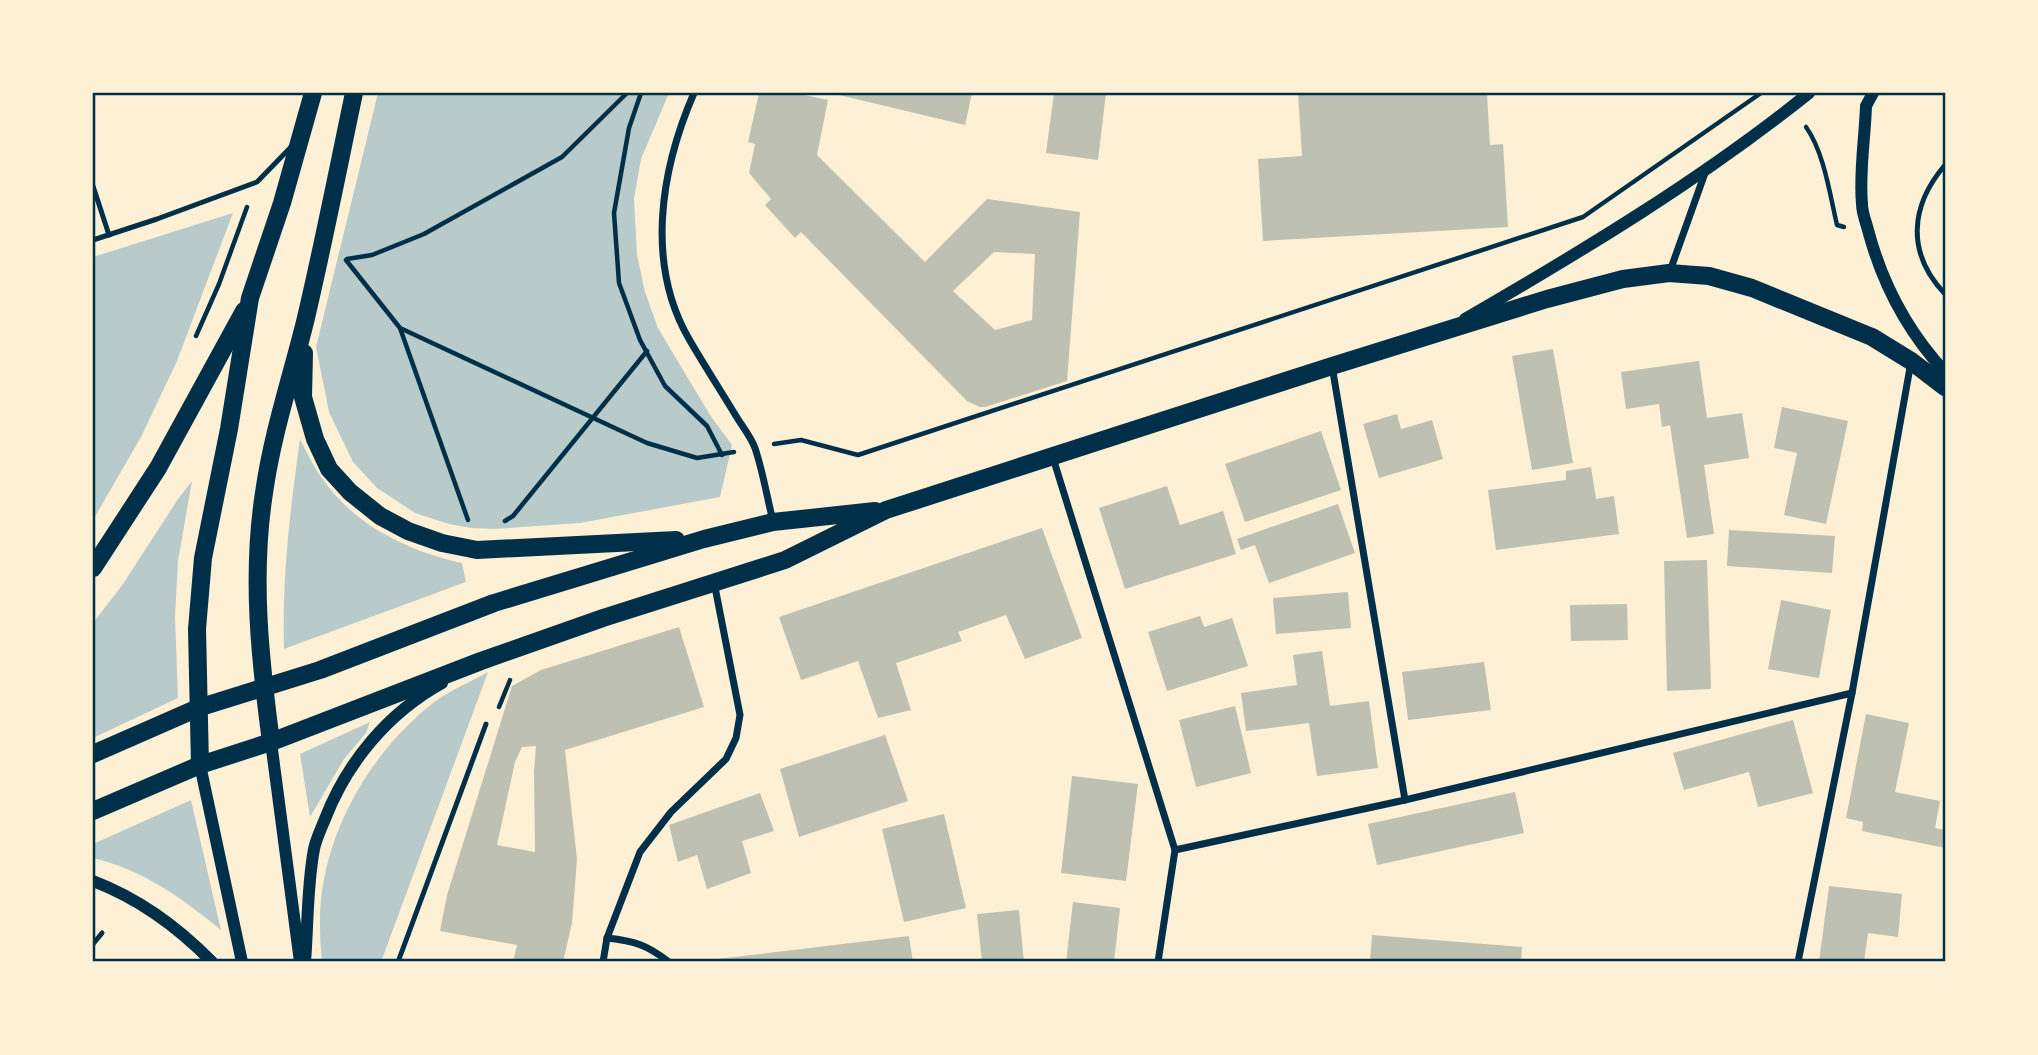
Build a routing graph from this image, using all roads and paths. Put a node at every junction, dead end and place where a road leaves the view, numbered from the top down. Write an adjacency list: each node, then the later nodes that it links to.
1 (313, 93): 8 (main road)
2 (354, 93): 17 (main road)
3 (627, 93): 18 (path)
4 (694, 93): 26 (street)
5 (1761, 93): 26 (path)
6 (1809, 93): 10 (street)
7 (1873, 93): 23 (street)
8 (301, 138): 12 (lane); 16 (main road)
9 (1945, 164): 15 (lane)
10 (1706, 169): 14 (street); 19 (street)
11 (93, 186): 12 (lane)
12 (110, 235): 13 (lane)
13 (93, 240)
14 (1669, 273): 19 (main road); 21 (main road)
15 (1945, 294)
16 (250, 298): 33 (main road); 38 (main road)
17 (305, 320): 32 (main road); 36 (main road)
18 (400, 328): 25 (path); 31 (path)
19 (1443, 332): 22 (main road)
20 (647, 351): 25 (path)
21 (1911, 361): 24 (main road); 37 (street)
22 (1332, 366): 27 (main road); 43 (street)
23 (1945, 372)
24 (1945, 387)
25 (592, 417): 26 (path); 30 (path)
26 (754, 446): 29 (street)
27 (1053, 458): 28 (main road); 45 (street)
28 (886, 510): 29 (main road); 34 (main road)
29 (773, 522): 32 (main road)
30 (501, 524)
31 (471, 527)
32 (704, 539): 36 (main road)
33 (93, 568)
34 (714, 581): 35 (main road); 48 (street)
35 (481, 661): 40 (main road); 52 (street)
36 (264, 687): 38 (main road); 40 (main road)
37 (1852, 693): 43 (street); 57 (street)
38 (198, 708): 41 (main road); 42 (main road)
39 (486, 724): 53 (lane)
40 (271, 742): 42 (main road); 52 (street)
41 (93, 754)
42 (200, 765): 44 (main road); 51 (street)
43 (1405, 800): 45 (street)
44 (93, 811)
45 (1175, 850): 56 (street)
46 (93, 881): 50 (street)
47 (102, 933): 49 (lane)
48 (607, 939): 54 (street); 55 (street)
49 (93, 944)
50 (212, 962)
51 (242, 962)
52 (302, 962)
53 (398, 962)
54 (603, 962)
55 (669, 962)
56 (1158, 962)
57 (1798, 962)

